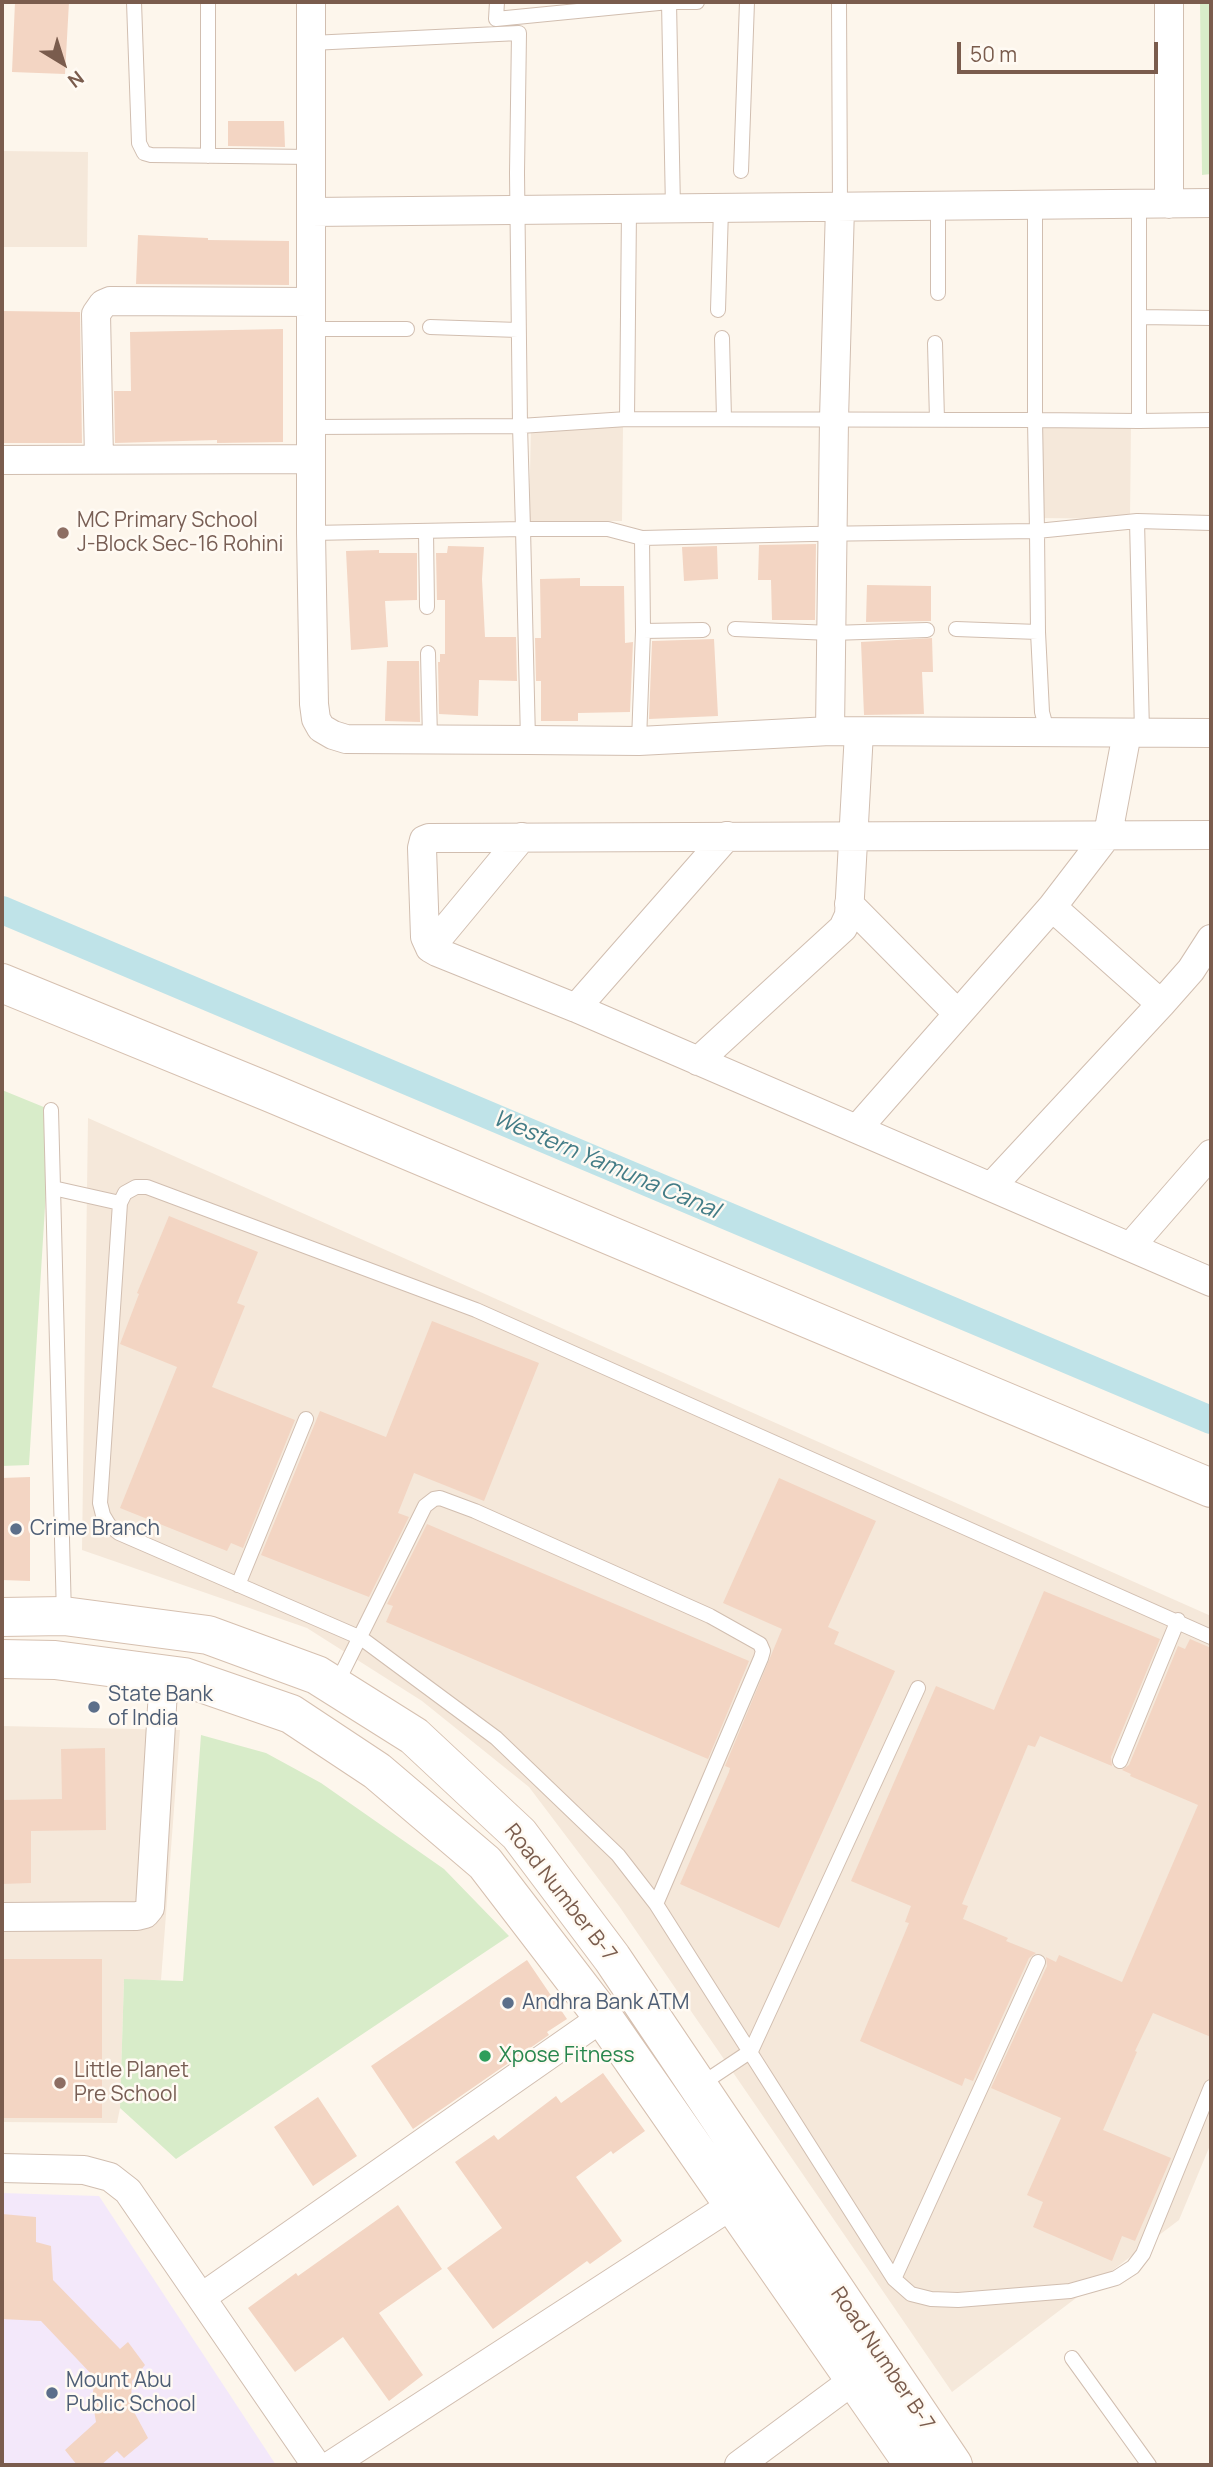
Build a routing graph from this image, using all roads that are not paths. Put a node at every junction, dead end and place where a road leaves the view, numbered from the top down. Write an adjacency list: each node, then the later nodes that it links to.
1 (134, 2): 12 (lane)
2 (208, 2): 12 (lane)
3 (312, 2): 11 (street)
4 (497, 2): 10 (lane)
5 (669, 2): 6 (lane); 10 (lane); 23 (lane)
6 (697, 2)
7 (747, 2): 14 (lane)
8 (838, 2): 20 (lane)
9 (1169, 2): 17 (street)
10 (496, 27): 11 (lane); 21 (lane)
11 (311, 43): 13 (street)
12 (208, 156): 13 (lane)
13 (311, 157): 25 (street)
14 (741, 171)
15 (1211, 203): 17 (street)
16 (1139, 204): 17 (street); 18 (street); 29 (lane)
17 (1170, 204)
18 (1035, 205): 19 (street); 40 (lane)
19 (938, 206): 20 (street); 26 (lane)
20 (840, 207): 24 (street); 38 (street)
21 (519, 209): 22 (street); 25 (street); 33 (lane)
22 (628, 209): 23 (street); 36 (lane)
23 (673, 209): 24 (street)
24 (721, 209): 27 (lane)
25 (311, 212): 28 (street)
26 (938, 293)
27 (719, 310)
28 (311, 315): 32 (lane); 44 (street); 45 (street)
29 (1139, 317): 30 (lane); 42 (lane)
30 (1211, 318)
31 (430, 327): 33 (lane)
32 (407, 330)
33 (518, 330): 43 (lane)
34 (722, 338): 37 (lane)
35 (935, 343): 39 (lane)
36 (627, 419): 37 (lane); 43 (lane)
37 (724, 419): 38 (lane)
38 (834, 419): 39 (lane); 54 (street)
39 (937, 420): 40 (lane)
40 (1035, 420): 42 (lane); 51 (lane)
41 (1211, 420): 42 (lane)
42 (1139, 421)
43 (520, 426): 44 (lane); 50 (lane)
44 (311, 427): 46 (street)
45 (99, 459): 46 (street); 47 (street)
46 (311, 459): 53 (street)
47 (2, 460)
48 (1137, 522): 49 (lane); 51 (lane); 67 (lane)
49 (1211, 523)
50 (523, 529): 52 (lane); 55 (lane); 71 (lane)
51 (1037, 530): 54 (lane); 62 (lane)
52 (426, 531): 53 (lane); 56 (lane)
53 (311, 533): 70 (street)
54 (834, 533): 55 (lane); 63 (street)
55 (642, 538): 61 (lane)
56 (428, 607)
57 (735, 629): 63 (lane)
58 (956, 629): 62 (lane)
59 (703, 630): 61 (lane)
60 (927, 630): 63 (lane)
61 (643, 631): 72 (lane)
62 (1038, 632): 69 (lane)
63 (831, 633): 65 (street)
64 (428, 653): 70 (lane)
65 (830, 732): 66 (street); 72 (street)
66 (859, 732): 69 (street); 76 (street)
67 (1134, 733): 68 (street); 69 (street); 73 (street)
68 (1211, 733)
69 (1048, 734)
70 (430, 739): 71 (street)
71 (528, 740): 72 (street)
72 (639, 741)
73 (1108, 834): 74 (street); 76 (street); 79 (street)
74 (1211, 835)
75 (727, 836): 76 (street); 77 (street); 85 (street)
76 (853, 836): 78 (street)
77 (522, 837): 81 (street); 81 (street)
78 (849, 904): 86 (street); 87 (street)
79 (1052, 907): 84 (street); 86 (street)
80 (1211, 939): 82 (street)
81 (430, 948): 85 (street)
82 (1201, 979): 84 (street)
83 (2, 983): 97 (street)
84 (1161, 1004): 91 (street)
85 (576, 1008): 87 (street)
86 (957, 1013): 89 (street)
87 (698, 1061): 89 (street)
88 (51, 1110): 92 (lane)
89 (857, 1129): 91 (street)
90 (1211, 1154): 94 (street)
91 (991, 1187): 94 (street)
92 (53, 1188): 93 (lane); 99 (lane)
93 (120, 1203): 98 (lane); 101 (lane)
94 (1130, 1247): 95 (street)
95 (1211, 1282)
96 (306, 1419): 98 (lane)
97 (1211, 1488)
98 (238, 1585): 103 (lane)
99 (64, 1616): 100 (street, Road Number B-7); 106 (street, Road Number B-7)
100 (2, 1617)
101 (1178, 1620): 102 (lane); 108 (lane)
102 (1211, 1637)
103 (361, 1638): 106 (lane); 109 (lane); 109 (lane)
104 (2, 1659): 105 (street, Road Number B-7)
105 (164, 1674): 110 (street); 112 (street, Road Number B-7)
106 (335, 1686): 114 (street, Road Number B-7)
107 (918, 1688): 113 (lane)
108 (1120, 1761)
109 (656, 1904): 113 (lane)
110 (2, 1917)
111 (1038, 1962): 118 (lane)
112 (603, 2017): 117 (street, Road Number B-7); 119 (street)
113 (751, 2051): 114 (lane); 118 (lane)
114 (698, 2086): 126 (street, Road Number B-7)
115 (1211, 2087): 118 (lane)
116 (2, 2168): 119 (street)
117 (732, 2204): 121 (street, Road Number B-7); 123 (street)
118 (894, 2279)
119 (202, 2297): 122 (street)
120 (1072, 2358): 127 (lane)
121 (855, 2379): 124 (street); 125 (street, Road Number B-7)
122 (316, 2465)
123 (331, 2465)
124 (739, 2465)
125 (914, 2465)
126 (953, 2465)
127 (1149, 2465)

